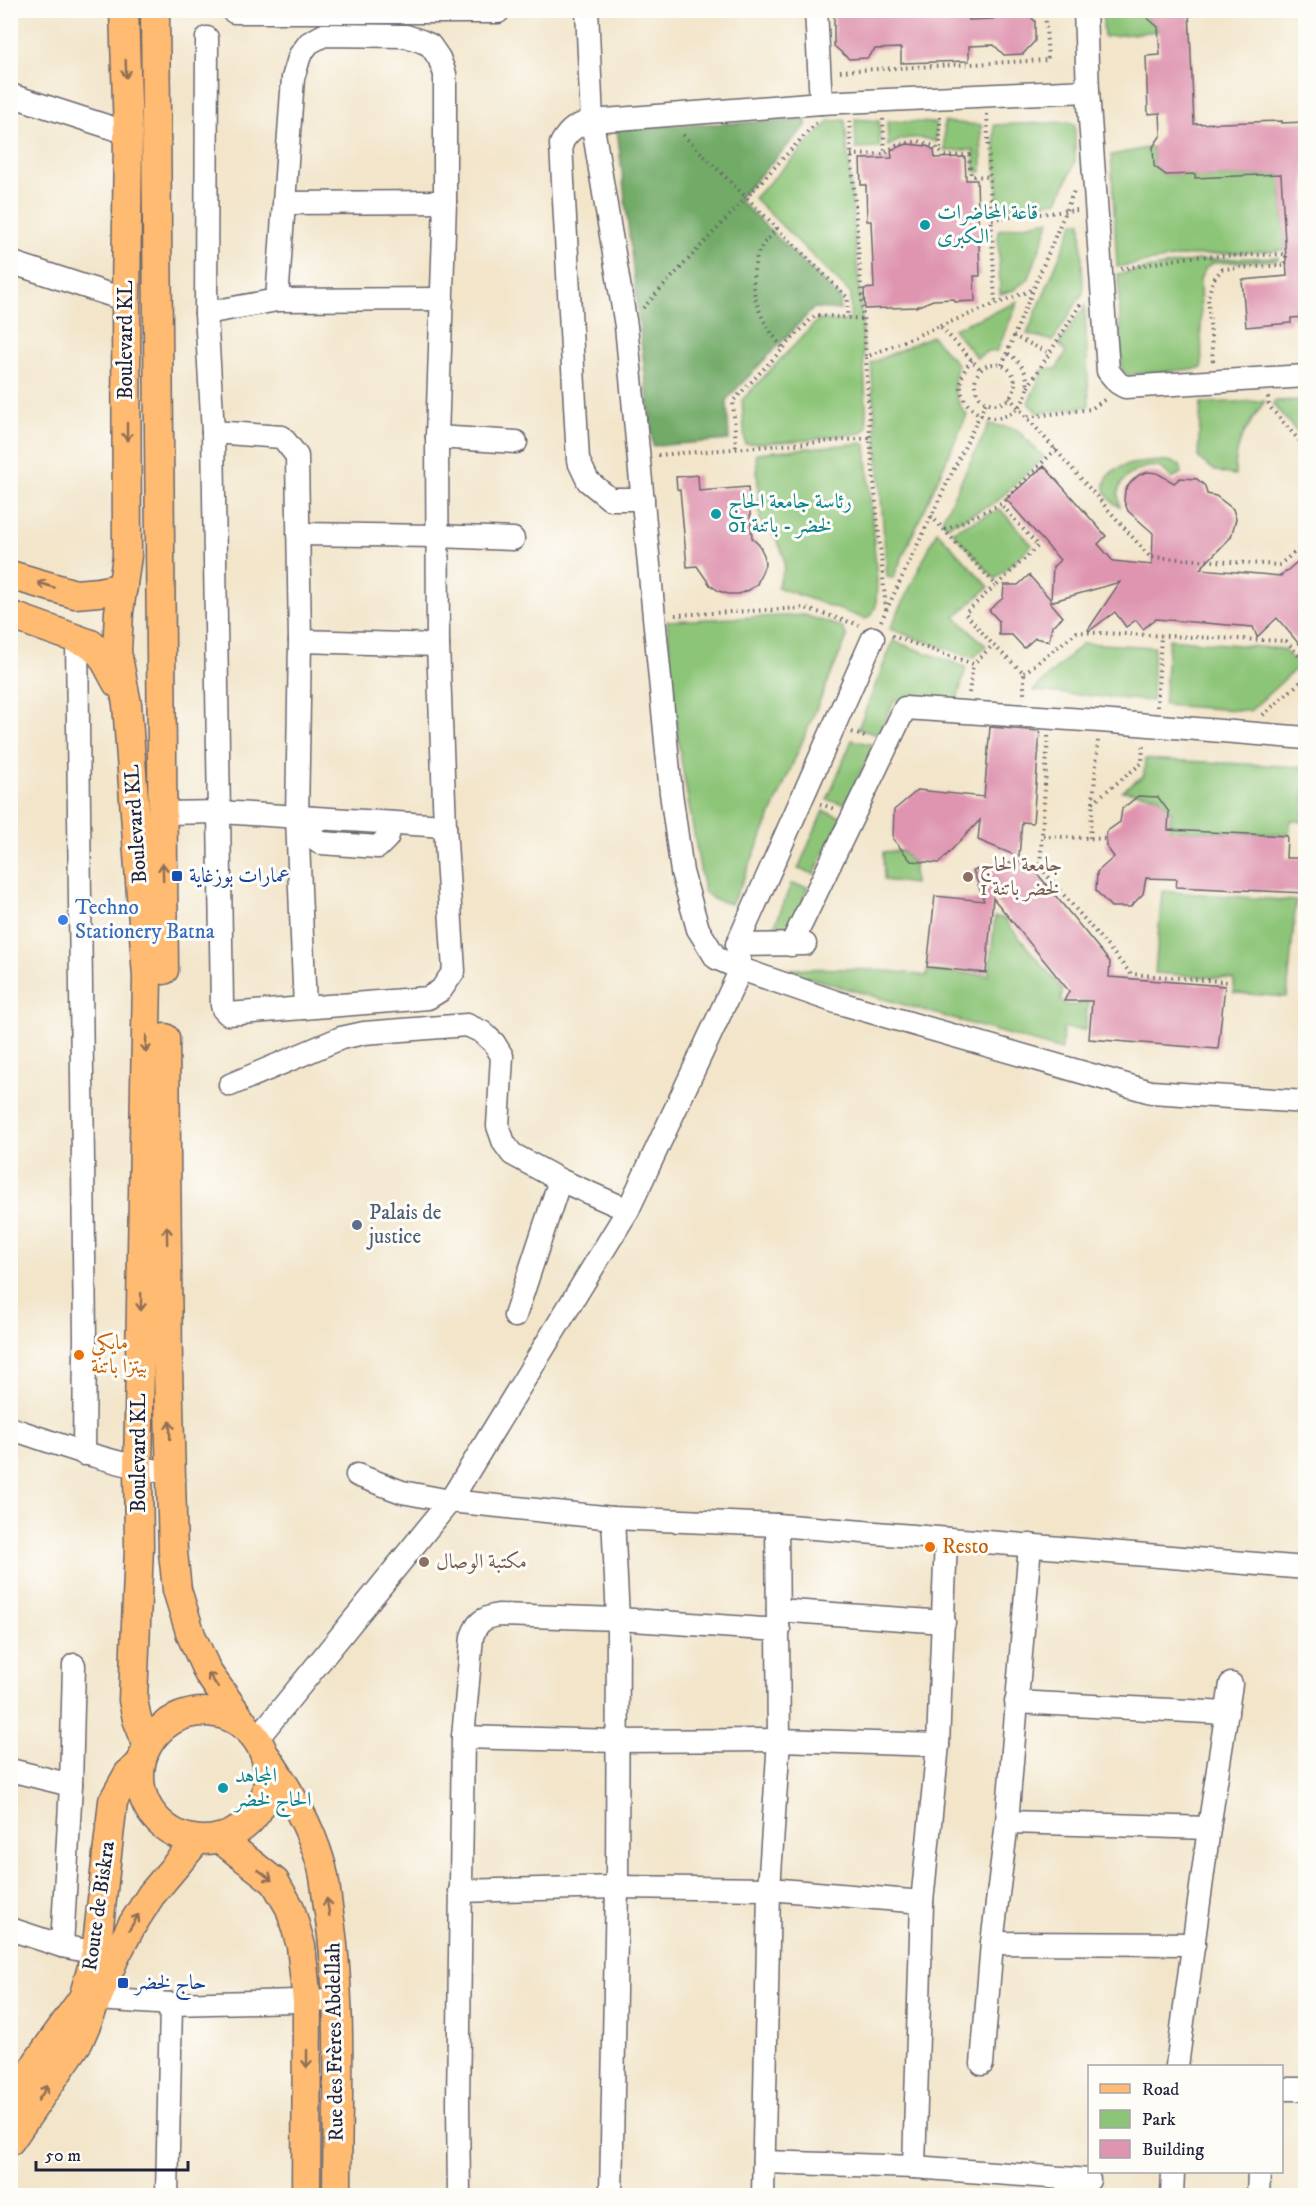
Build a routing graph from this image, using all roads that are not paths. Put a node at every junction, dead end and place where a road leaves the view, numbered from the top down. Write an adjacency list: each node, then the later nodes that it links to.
1 (124, 10): 13 (main road, Boulevard KL, one-way to 13)
2 (155, 10): 32 (main road, Boulevard KL)
3 (232, 10): 7 (street)
4 (587, 10): 12 (street)
5 (816, 10): 11 (street)
6 (1085, 10): 9 (street)
7 (498, 12)
8 (207, 38): 20 (street)
9 (1088, 91): 11 (street); 21 (street)
10 (10, 95): 13 (street)
11 (822, 103): 12 (street)
12 (592, 121): 25 (street); 25 (street)
13 (128, 133): 18 (main road, Boulevard KL)
14 (285, 202): 15 (street); 15 (street); 19 (street)
15 (445, 202): 17 (street)
16 (10, 262): 18 (street)
17 (442, 299): 19 (street); 23 (street)
18 (126, 300): 30 (main road, Boulevard KL, one-way to 30)
19 (277, 300): 20 (street)
20 (206, 313): 22 (street)
21 (1305, 376)
22 (213, 432): 26 (street); 39 (street)
23 (437, 437): 24 (street); 27 (street)
24 (516, 442)
25 (643, 499): 44 (street)
26 (298, 534): 27 (street); 34 (street)
27 (437, 536): 28 (street); 36 (street)
28 (513, 539)
29 (10, 574): 30 (main road, one-way to 29)
30 (121, 599): 32 (main road); 35 (main road, Boulevard KL)
31 (10, 615): 35 (main road)
32 (161, 626): 37 (main road, Boulevard KL)
33 (875, 634): 43 (street)
34 (300, 640): 36 (street); 41 (street)
35 (95, 645): 37 (main road); 52 (street); 53 (main road, Boulevard KL, one-way to 53)
36 (438, 645): 42 (street)
37 (161, 666): 40 (main road, Boulevard KL)
38 (1305, 738): 43 (street)
39 (220, 812): 40 (street); 41 (street); 45 (street)
40 (163, 813): 54 (main road, Boulevard KL, one-way to 40)
41 (304, 818): 42 (street); 45 (street)
42 (445, 826): 45 (street)
43 (737, 945): 44 (street)
44 (741, 969): 47 (street); 49 (street)
45 (305, 1008)
46 (230, 1085): 48 (street)
47 (1305, 1102)
48 (560, 1180): 49 (street); 50 (street)
49 (628, 1210): 56 (street)
50 (515, 1316)
51 (10, 1428): 52 (street)
52 (84, 1454): 53 (street)
53 (138, 1468): 54 (street); 74 (main road, Boulevard KL)
54 (171, 1473): 72 (main road, Boulevard KL, one-way to 54)
55 (357, 1474): 56 (street)
56 (450, 1501): 57 (street); 72 (street)
57 (614, 1518): 58 (street); 62 (street)
58 (777, 1524): 59 (street); 63 (street)
59 (946, 1539): 60 (street); 64 (street)
60 (1030, 1545): 61 (street); 67 (street)
61 (1305, 1568)
62 (618, 1619): 63 (street); 69 (street); 71 (street)
63 (779, 1620): 64 (street); 70 (street)
64 (944, 1622): 73 (street)
65 (74, 1665): 76 (street)
66 (1231, 1684): 68 (street)
67 (1016, 1702): 68 (street); 77 (street)
68 (1227, 1713): 78 (street)
69 (463, 1737): 71 (street); 82 (street)
70 (779, 1740): 71 (street); 73 (street); 81 (street)
71 (617, 1741): 80 (street)
72 (257, 1742): 74 (main road); 79 (main road); 90 (main road, Rue des Frères Abdellah, one-way to 72)
73 (938, 1744): 83 (street)
74 (143, 1754): 79 (main road); 88 (main road, Route de Biskra)
75 (10, 1770): 76 (street)
76 (70, 1785): 87 (street)
77 (1007, 1822): 78 (street); 85 (street)
78 (1209, 1828): 86 (street)
79 (208, 1839): 89 (main road, Route de Biskra, one-way to 79); 91 (main road, Rue des Frères Abdellah, one-way to 91)
80 (617, 1887): 81 (street); 82 (street); 108 (street)
81 (769, 1889): 83 (street); 99 (street)
82 (460, 1891): 107 (street)
83 (922, 1902): 100 (street)
84 (10, 1929): 87 (street)
85 (992, 1943): 86 (street); 93 (street)
86 (1194, 1944): 94 (street)
87 (62, 1946): 88 (street)
88 (96, 1953): 89 (main road, Route de Biskra)
89 (91, 1998): 92 (street); 97 (main road, Route de Biskra); 98 (main road, Route de Biskra, one-way to 89)
90 (337, 2000): 91 (street); 106 (main road, Rue des Frères Abdellah)
91 (307, 2002): 92 (street); 105 (main road, Rue des Frères Abdellah, one-way to 105)
92 (171, 2004): 104 (street)
93 (982, 2064)
94 (1177, 2065)
95 (1283, 2089): 96 (street)
96 (1305, 2089)
97 (10, 2107)
98 (10, 2142)
99 (764, 2162): 100 (street); 109 (street)
100 (914, 2167): 103 (street)
101 (1173, 2173): 110 (street)
102 (1259, 2173): 111 (street)
103 (1091, 2182)
104 (167, 2196)
105 (306, 2196)
106 (337, 2196)
107 (459, 2196)
108 (611, 2196)
109 (764, 2196)
110 (1172, 2196)
111 (1258, 2196)

